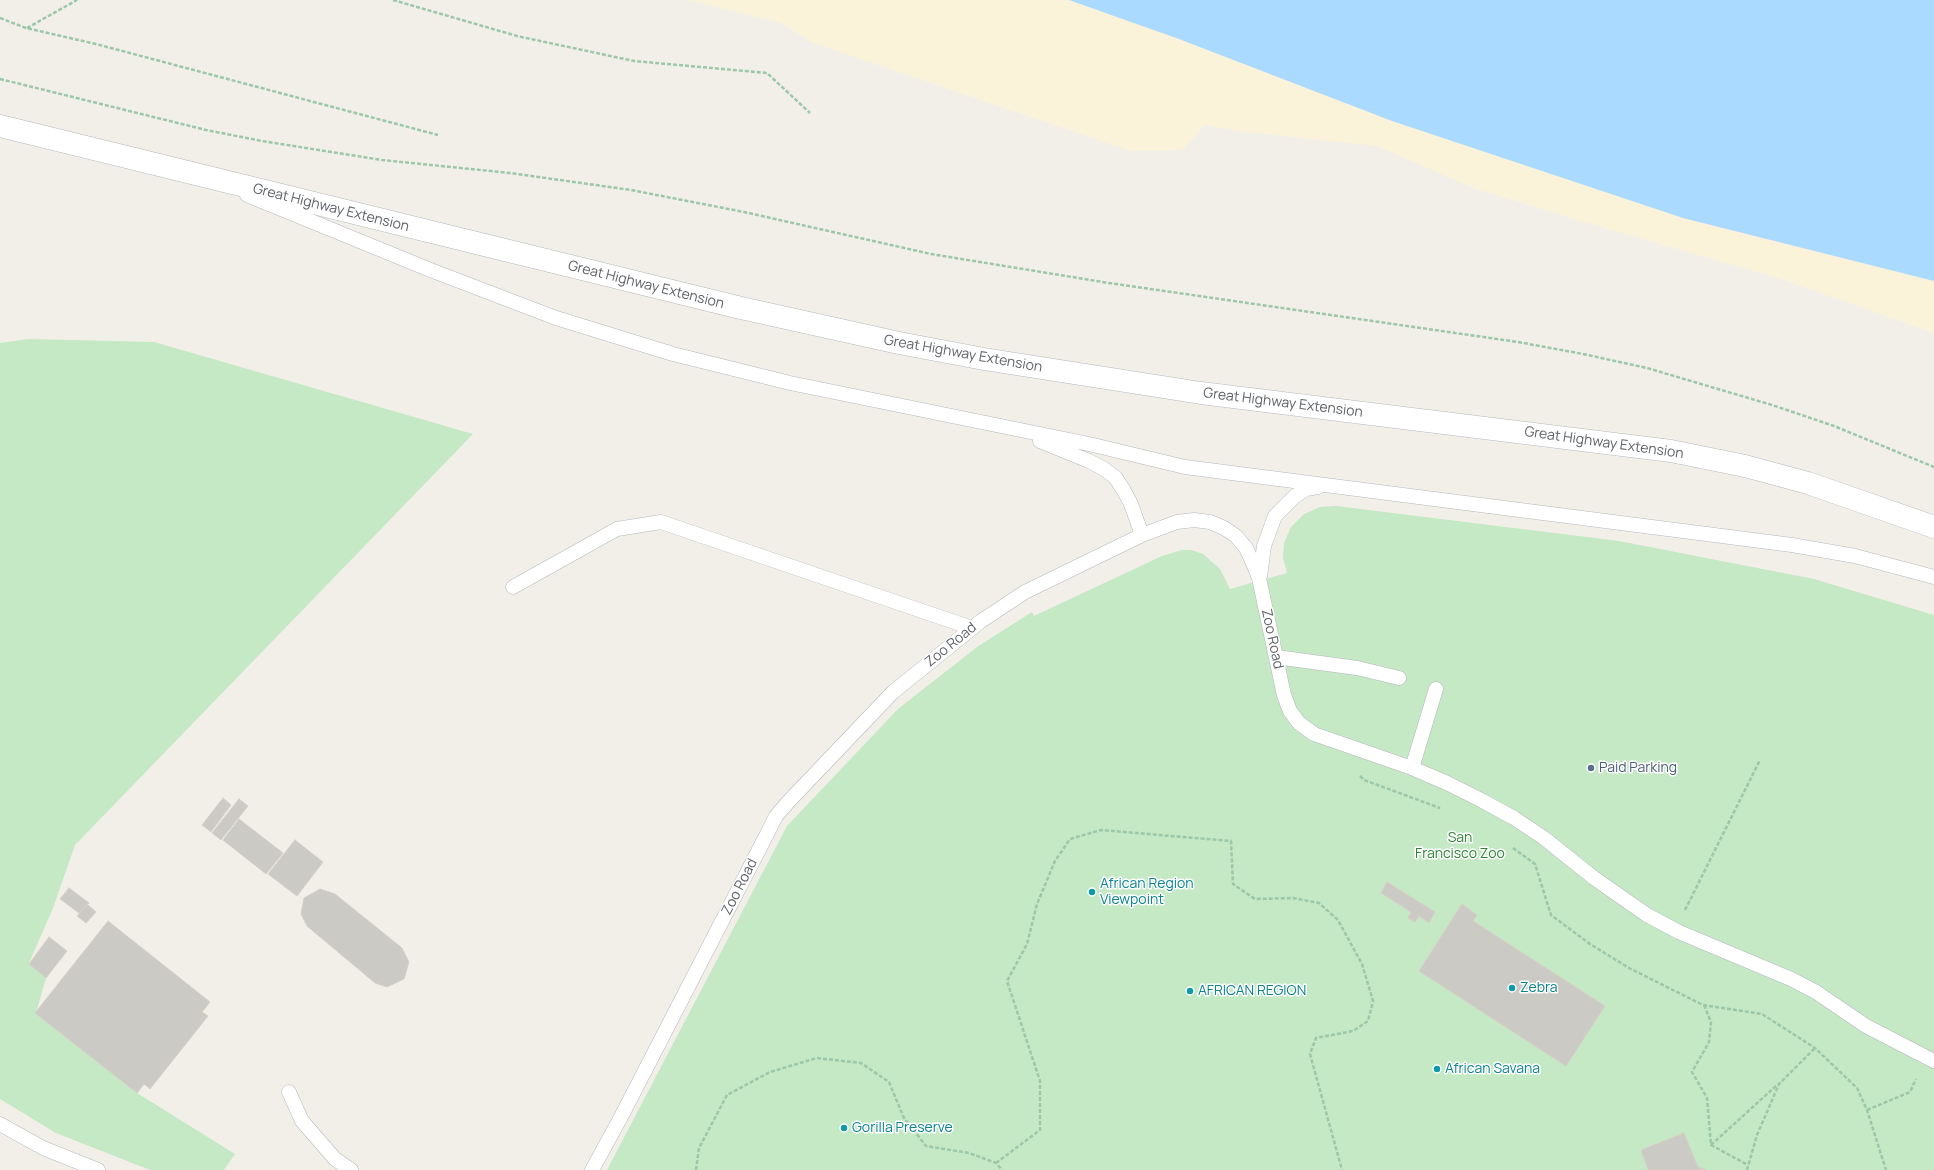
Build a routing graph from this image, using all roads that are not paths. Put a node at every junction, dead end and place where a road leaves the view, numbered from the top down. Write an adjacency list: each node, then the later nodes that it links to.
1 (0, 126): 2 (street, Great Highway Extension)
2 (198, 175): 3 (lane); 5 (street, Great Highway Extension)
3 (1014, 430): 4 (lane); 6 (lane)
4 (1336, 487): 7 (lane); 8 (lane)
5 (1934, 527)
6 (1142, 535): 8 (lane, Zoo Road); 10 (lane, Zoo Road)
7 (1934, 577)
8 (1259, 578): 11 (lane, Zoo Road)
9 (513, 587): 10 (lane)
10 (972, 628): 20 (lane, Zoo Road)
11 (1276, 657): 12 (lane); 14 (lane, Zoo Road)
12 (1399, 678)
13 (1436, 690): 14 (lane)
14 (1412, 768): 15 (lane, Zoo Road)
15 (1934, 1061)
16 (289, 1092): 19 (lane)
17 (0, 1124): 18 (lane)
18 (98, 1170)
19 (351, 1170)
20 (592, 1170)

